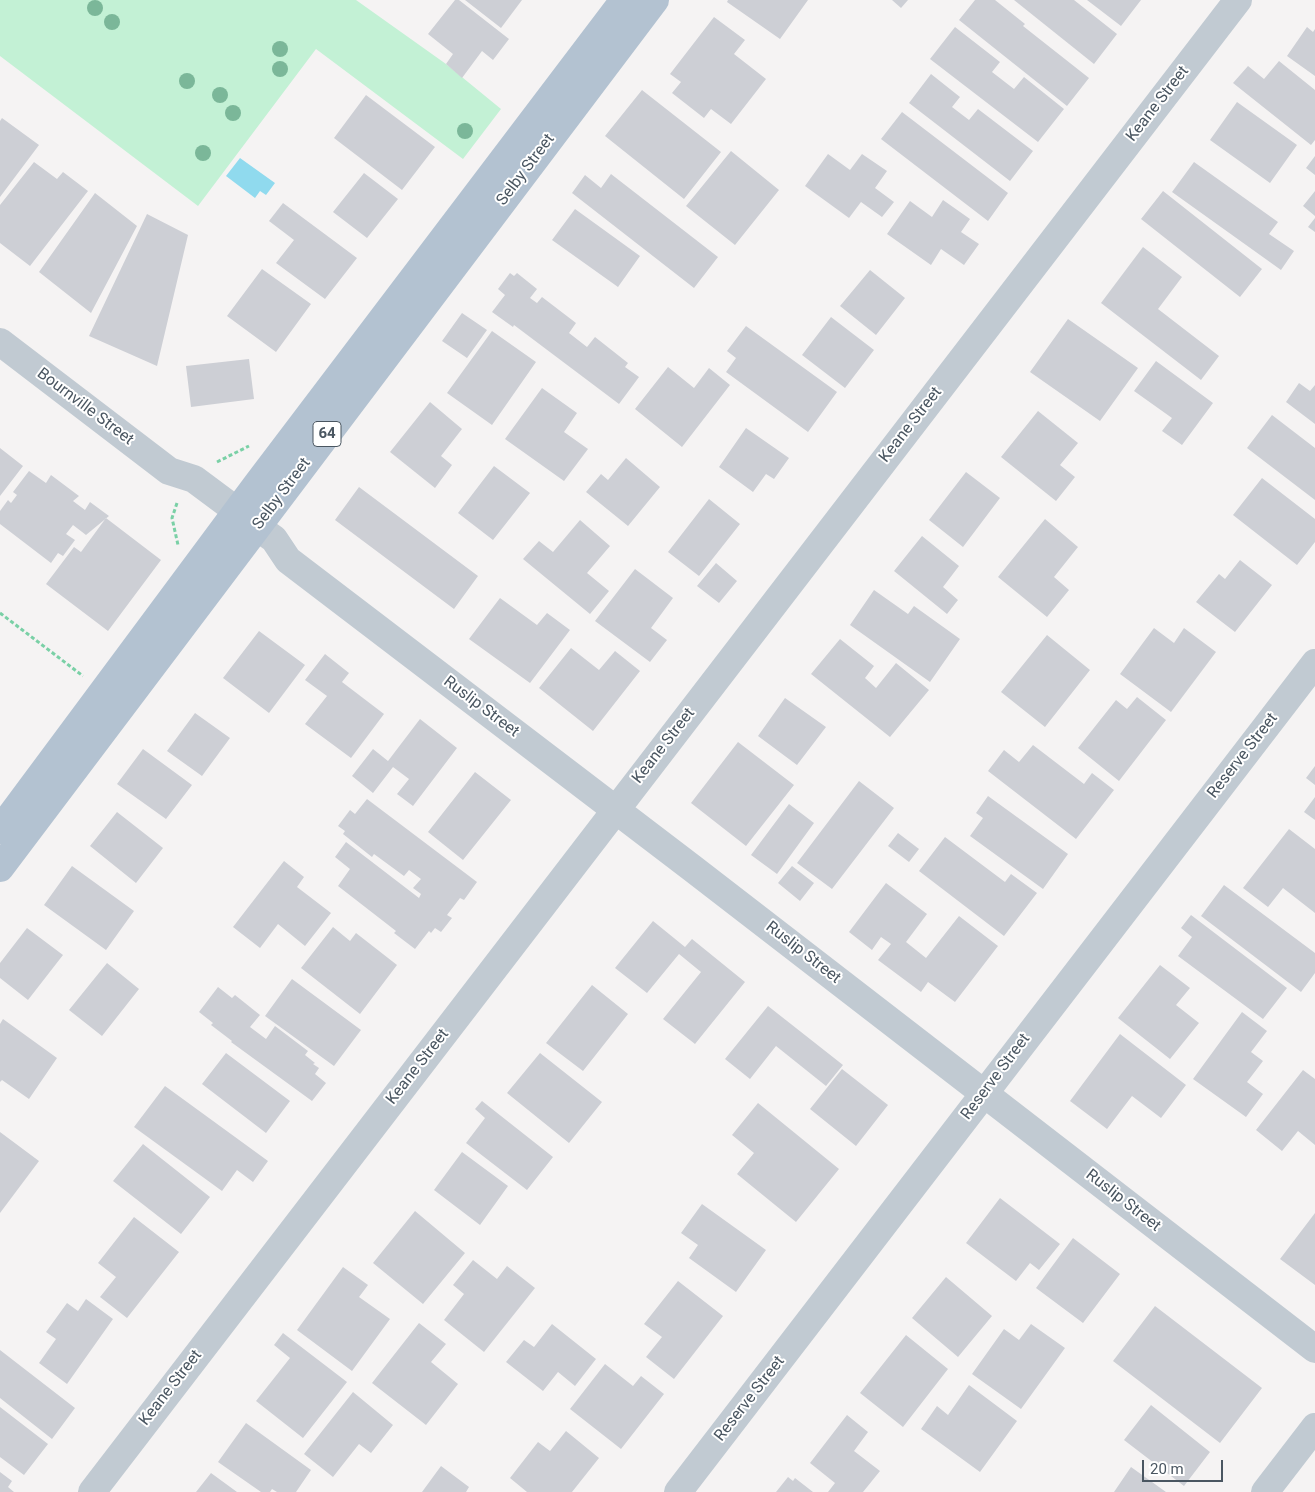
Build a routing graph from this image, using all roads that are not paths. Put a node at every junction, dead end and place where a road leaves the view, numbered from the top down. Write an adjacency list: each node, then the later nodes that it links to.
1 (624, 0): 5 (main road, Selby Street / 64)
2 (654, 0): 5 (main road, Selby Street / 64)
3 (1238, 0): 7 (street, Keane Street)
4 (0, 342): 5 (street, Bournville Street)
5 (242, 526): 7 (street, Ruslip Street); 8 (main road, Selby Street / 64); 9 (main road, Selby Street / 64)
6 (1315, 663): 10 (street, Reserve Street)
7 (616, 809): 10 (street, Ruslip Street); 13 (street, Keane Street)
8 (0, 830)
9 (0, 868)
10 (984, 1093): 11 (street, Ruslip Street); 14 (street, Reserve Street)
11 (1315, 1350)
12 (1315, 1427): 15 (street)
13 (92, 1492)
14 (678, 1492)
15 (1265, 1492)

